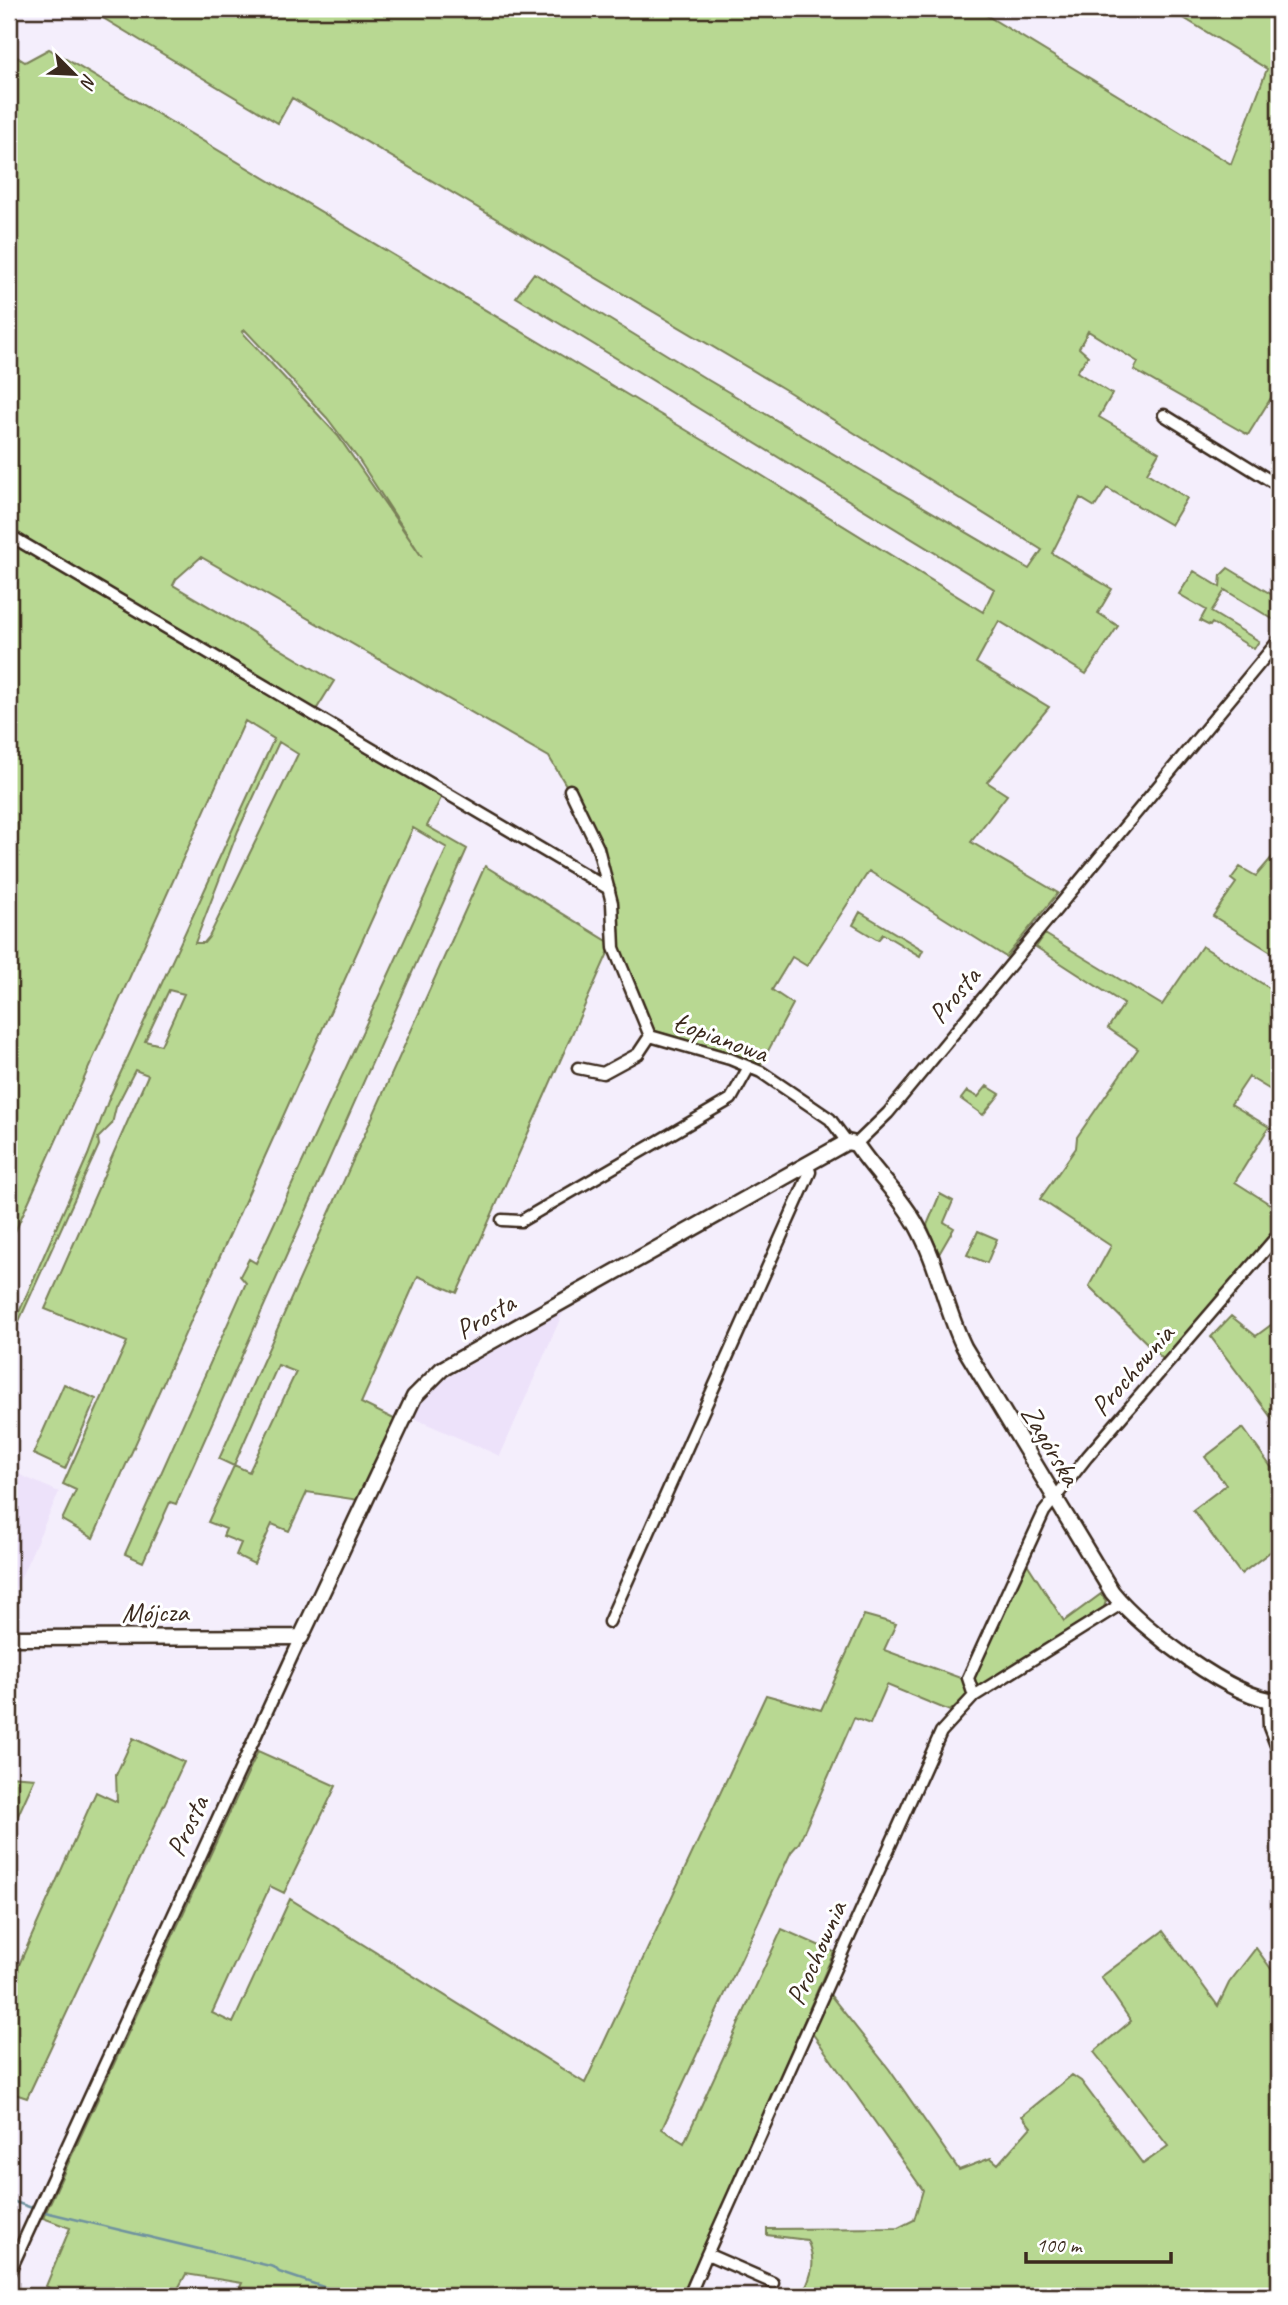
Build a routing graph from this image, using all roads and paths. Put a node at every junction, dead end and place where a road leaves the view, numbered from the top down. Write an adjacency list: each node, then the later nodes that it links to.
1 (1164, 415): 2 (street)
2 (1279, 486)
3 (9, 535): 6 (street)
4 (1279, 640): 10 (street, Prosta)
5 (570, 790): 6 (street, Łopianowa)
6 (609, 889): 7 (street, Łopianowa)
7 (650, 1036): 8 (street, Łopianowa); 9 (street)
8 (749, 1067): 10 (street, Łopianowa); 12 (street)
9 (578, 1068)
10 (851, 1143): 11 (street, Prosta); 14 (street, Zagórska)
11 (807, 1164): 16 (street); 17 (street, Prosta)
12 (502, 1220)
13 (1279, 1234): 14 (street, Prochownia)
14 (1055, 1498): 15 (street, Zagórska); 19 (street, Prochownia)
15 (1121, 1604): 19 (street, Prochownia); 20 (street, Zagórska)
16 (609, 1622)
17 (301, 1637): 18 (street, Mójcza); 23 (street, Prosta)
18 (9, 1638)
19 (974, 1696): 22 (street, Prochownia)
20 (1274, 1701): 21 (street)
21 (1279, 1753)
22 (707, 2254): 24 (street); 25 (street, Prochownia)
23 (9, 2273)
24 (773, 2283)
25 (689, 2296)

